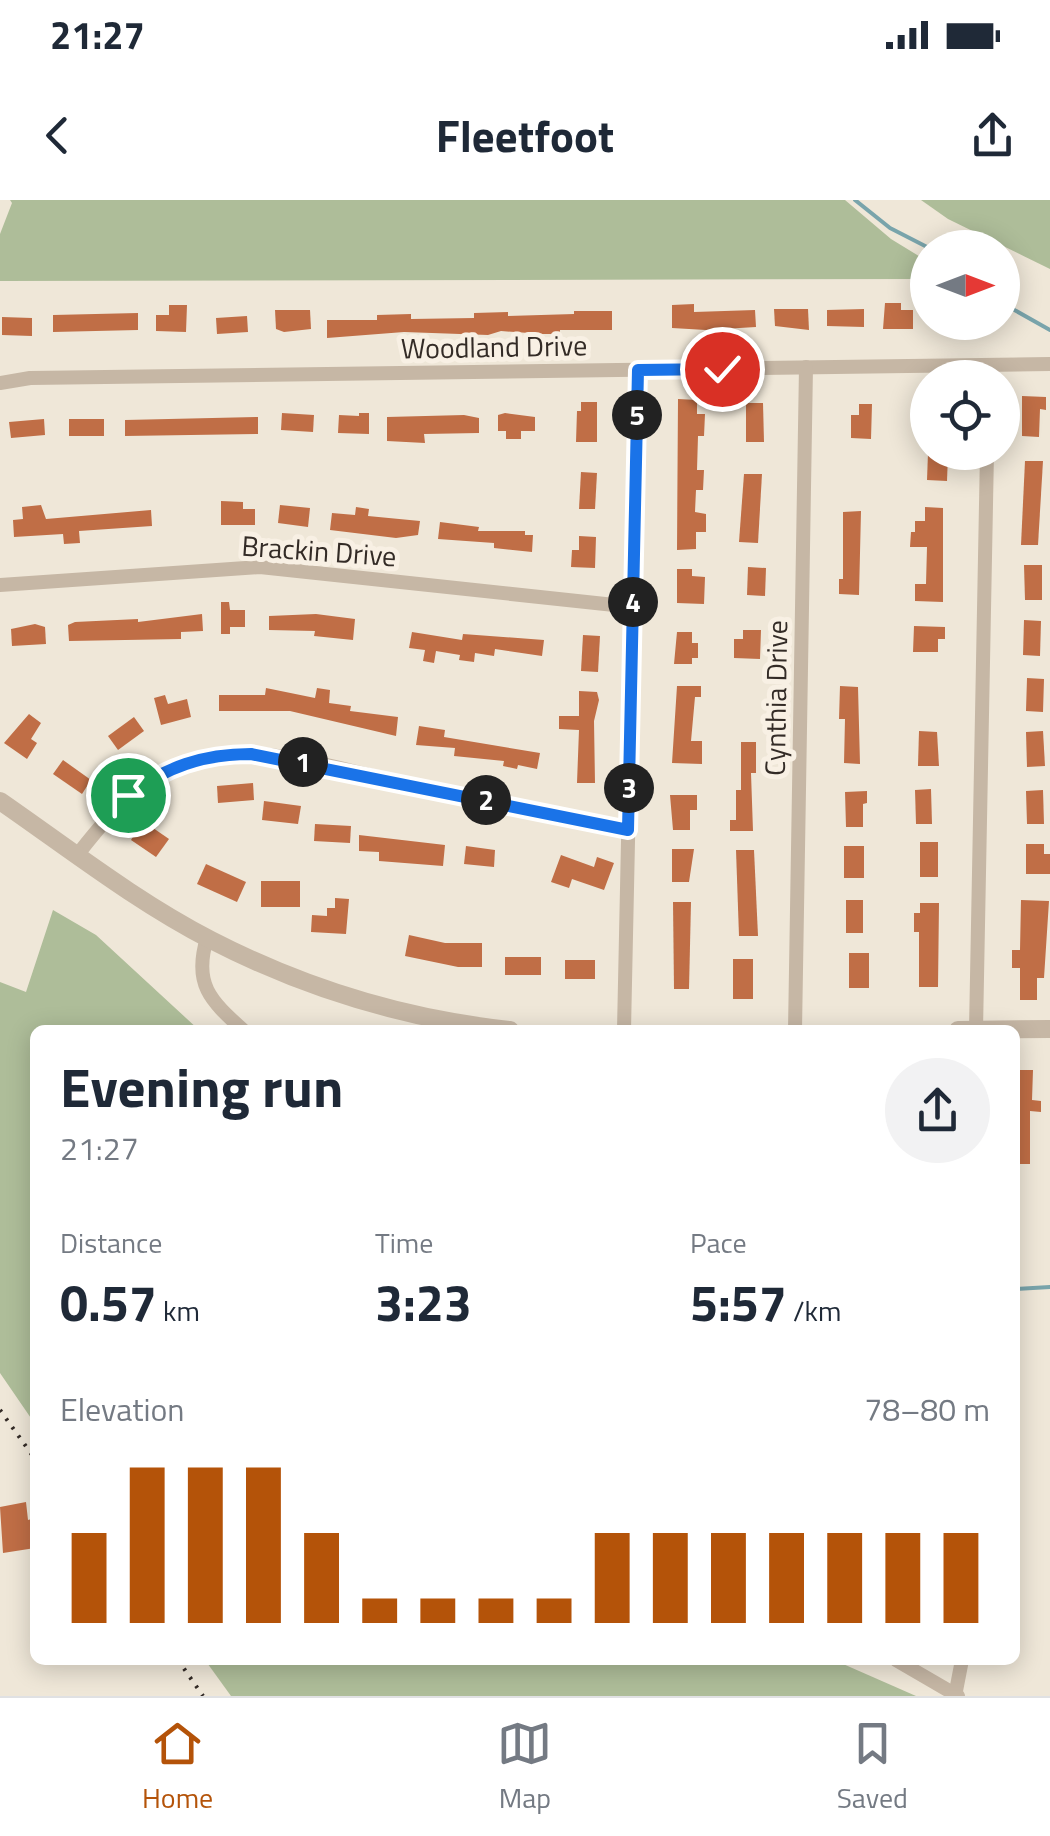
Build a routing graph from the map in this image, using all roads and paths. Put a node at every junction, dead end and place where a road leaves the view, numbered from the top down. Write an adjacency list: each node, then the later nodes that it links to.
1 (1050, 364): 2 (street, Woodland Drive)
2 (1020, 367)
3 (806, 368): 4 (street, Woodland Drive); 5 (street, Woodland Drive); 17 (street, Cynthia Drive)
4 (638, 370): 6 (street, Woodland Drive); 9 (street)
5 (910, 370)
6 (0, 383)
7 (988, 470): 18 (street)
8 (0, 586): 9 (street, Brackin Drive)
9 (633, 607): 11 (street)
10 (0, 801): 12 (street)
11 (628, 830): 12 (street); 16 (street)
12 (78, 854): 13 (street)
13 (208, 938): 14 (street); 15 (street)
14 (238, 1025)
15 (478, 1025)
16 (624, 1025)
17 (795, 1025)
18 (976, 1025)
19 (1020, 1029): 20 (street)
20 (1050, 1029)
21 (904, 1665): 23 (street)
22 (961, 1665): 23 (street)
23 (956, 1696)

